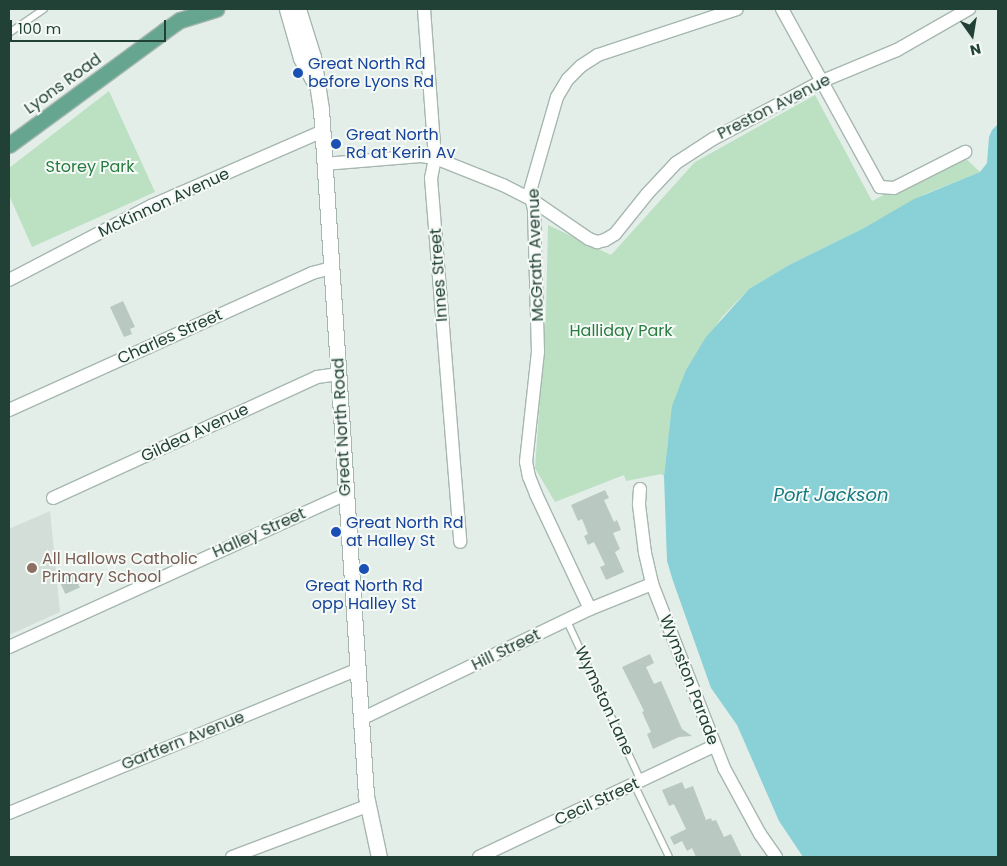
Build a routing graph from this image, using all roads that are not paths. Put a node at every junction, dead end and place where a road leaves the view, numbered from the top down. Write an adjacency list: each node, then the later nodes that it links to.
1 (44, 9): 10 (lane)
2 (216, 9): 9 (main road, Lyons Road)
3 (286, 9): 12 (main road, Great North Road)
4 (298, 9): 12 (main road, Great North Road)
5 (424, 9): 16 (street, Innes Street)
6 (737, 9): 18 (street, McGrath Avenue)
7 (782, 9): 11 (street)
8 (969, 9): 11 (street, Preston Avenue)
9 (182, 15): 14 (main road, Lyons Road)
10 (9, 32)
11 (820, 82): 15 (street); 18 (street, Preston Avenue)
12 (316, 86): 13 (main road, Great North Road)
13 (323, 131): 17 (main road, Great North Road); 20 (street, McKinnon Avenue)
14 (9, 145)
15 (965, 152)
16 (435, 158): 17 (street); 18 (street); 26 (street, Innes Street)
17 (324, 164): 19 (main road, Great North Road)
18 (532, 200): 28 (street, McGrath Avenue)
19 (332, 268): 21 (main road, Great North Road); 22 (street, Charles Street)
20 (9, 280)
21 (339, 374): 24 (main road, Great North Road); 25 (street, Gildea Avenue)
22 (9, 410)
23 (640, 489): 27 (street, Wymston Parade)
24 (346, 494): 30 (street, Halley Street); 31 (main road, Great North Road)
25 (53, 498)
26 (460, 542)
27 (652, 584): 28 (street, Hill Street); 33 (street, Wymston Parade)
28 (590, 609): 29 (street, Hill Street)
29 (567, 621): 32 (street, Hill Street); 34 (lane, Wymston Lane)
30 (9, 647)
31 (358, 669): 32 (main road, Great North Road); 36 (street, Gartfern Avenue)
32 (361, 719): 35 (main road, Great North Road)
33 (714, 746): 34 (street, Cecil Street); 41 (street, Wymston Parade)
34 (638, 782): 39 (street, Cecil Street); 40 (lane, Wymston Lane)
35 (367, 806): 37 (street); 38 (main road, Great North Road)
36 (9, 813)
37 (232, 857)
38 (379, 857)
39 (479, 857)
40 (669, 857)
41 (776, 857)

